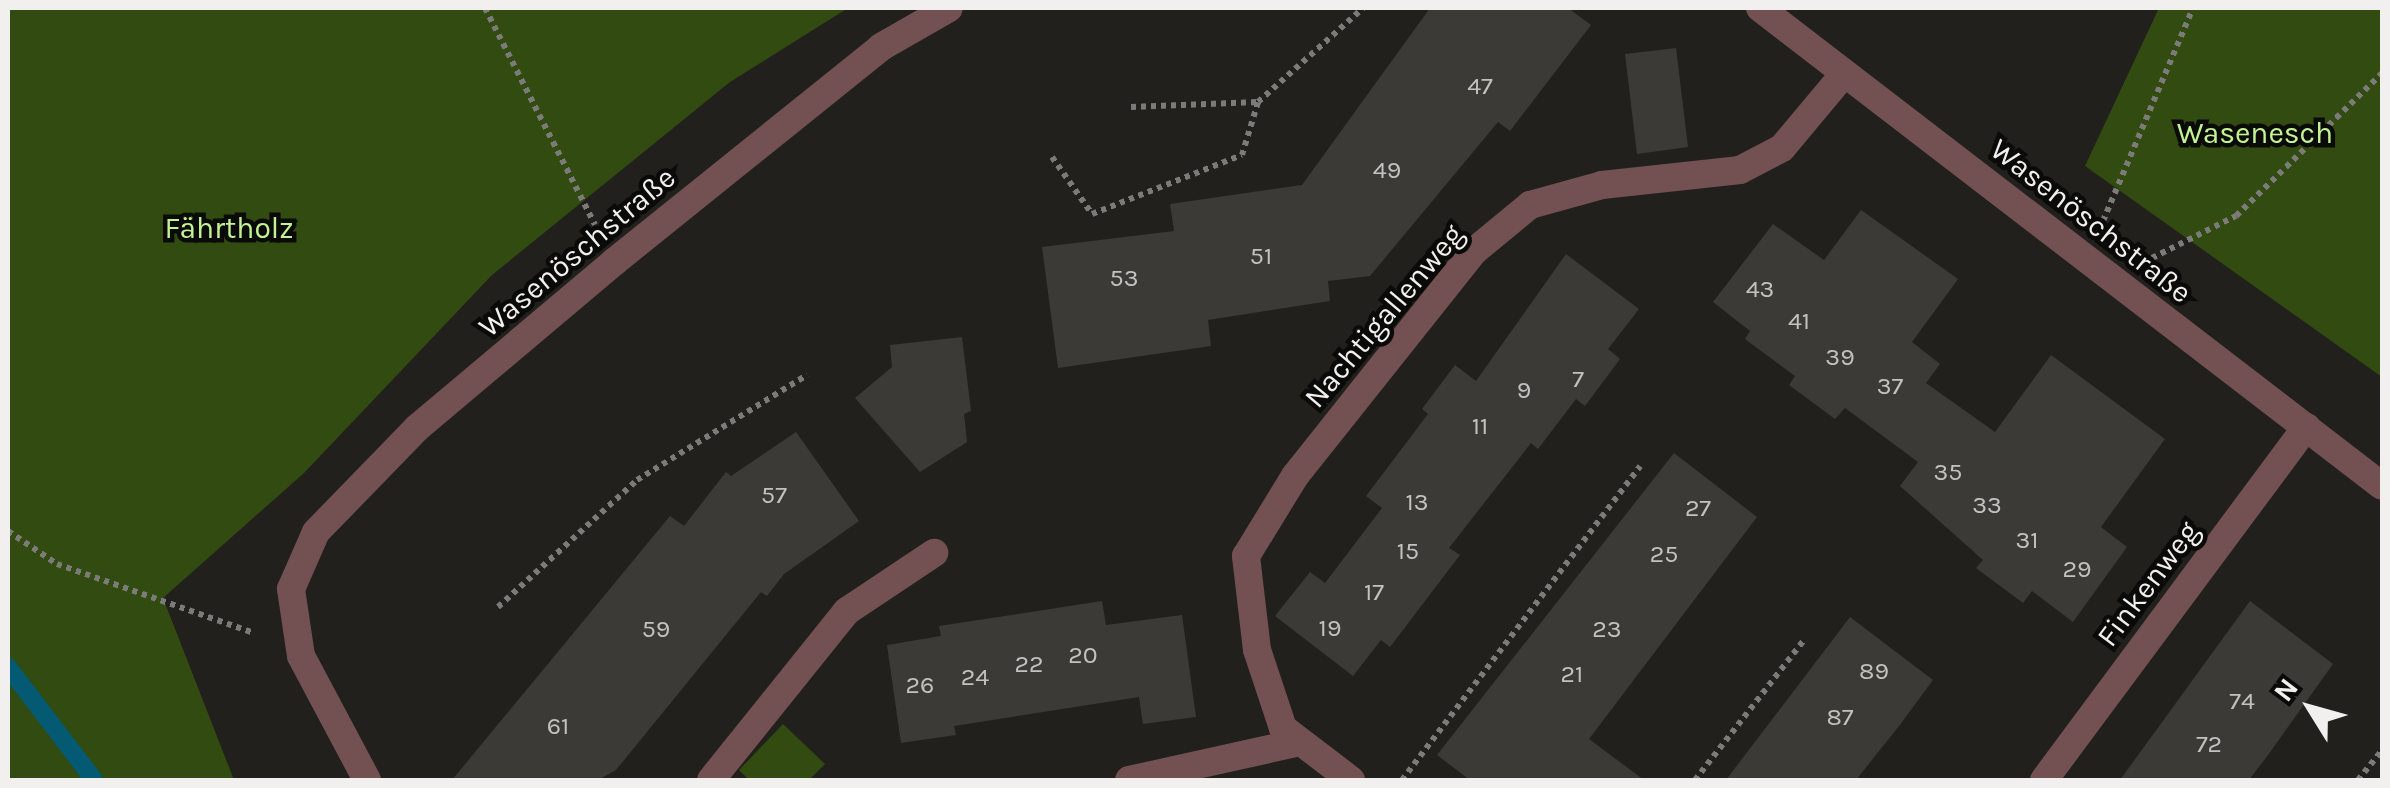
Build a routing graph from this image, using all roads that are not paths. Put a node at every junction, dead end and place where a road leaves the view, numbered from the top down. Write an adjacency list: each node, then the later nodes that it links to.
1 (949, 8): 8 (street, Wasenöschstraße)
2 (1760, 8): 3 (street, Wasenöschstraße)
3 (1843, 74): 4 (street, Wasenöschstraße); 7 (street, Nachtigallenweg)
4 (2306, 427): 5 (street, Wasenöschstraße); 12 (street, Finkenweg)
5 (2382, 486)
6 (934, 553): 9 (street)
7 (1300, 742): 10 (street); 11 (street, Nachtigallenweg)
8 (366, 780)
9 (711, 780)
10 (1129, 780)
11 (1351, 780)
12 (2044, 780)

